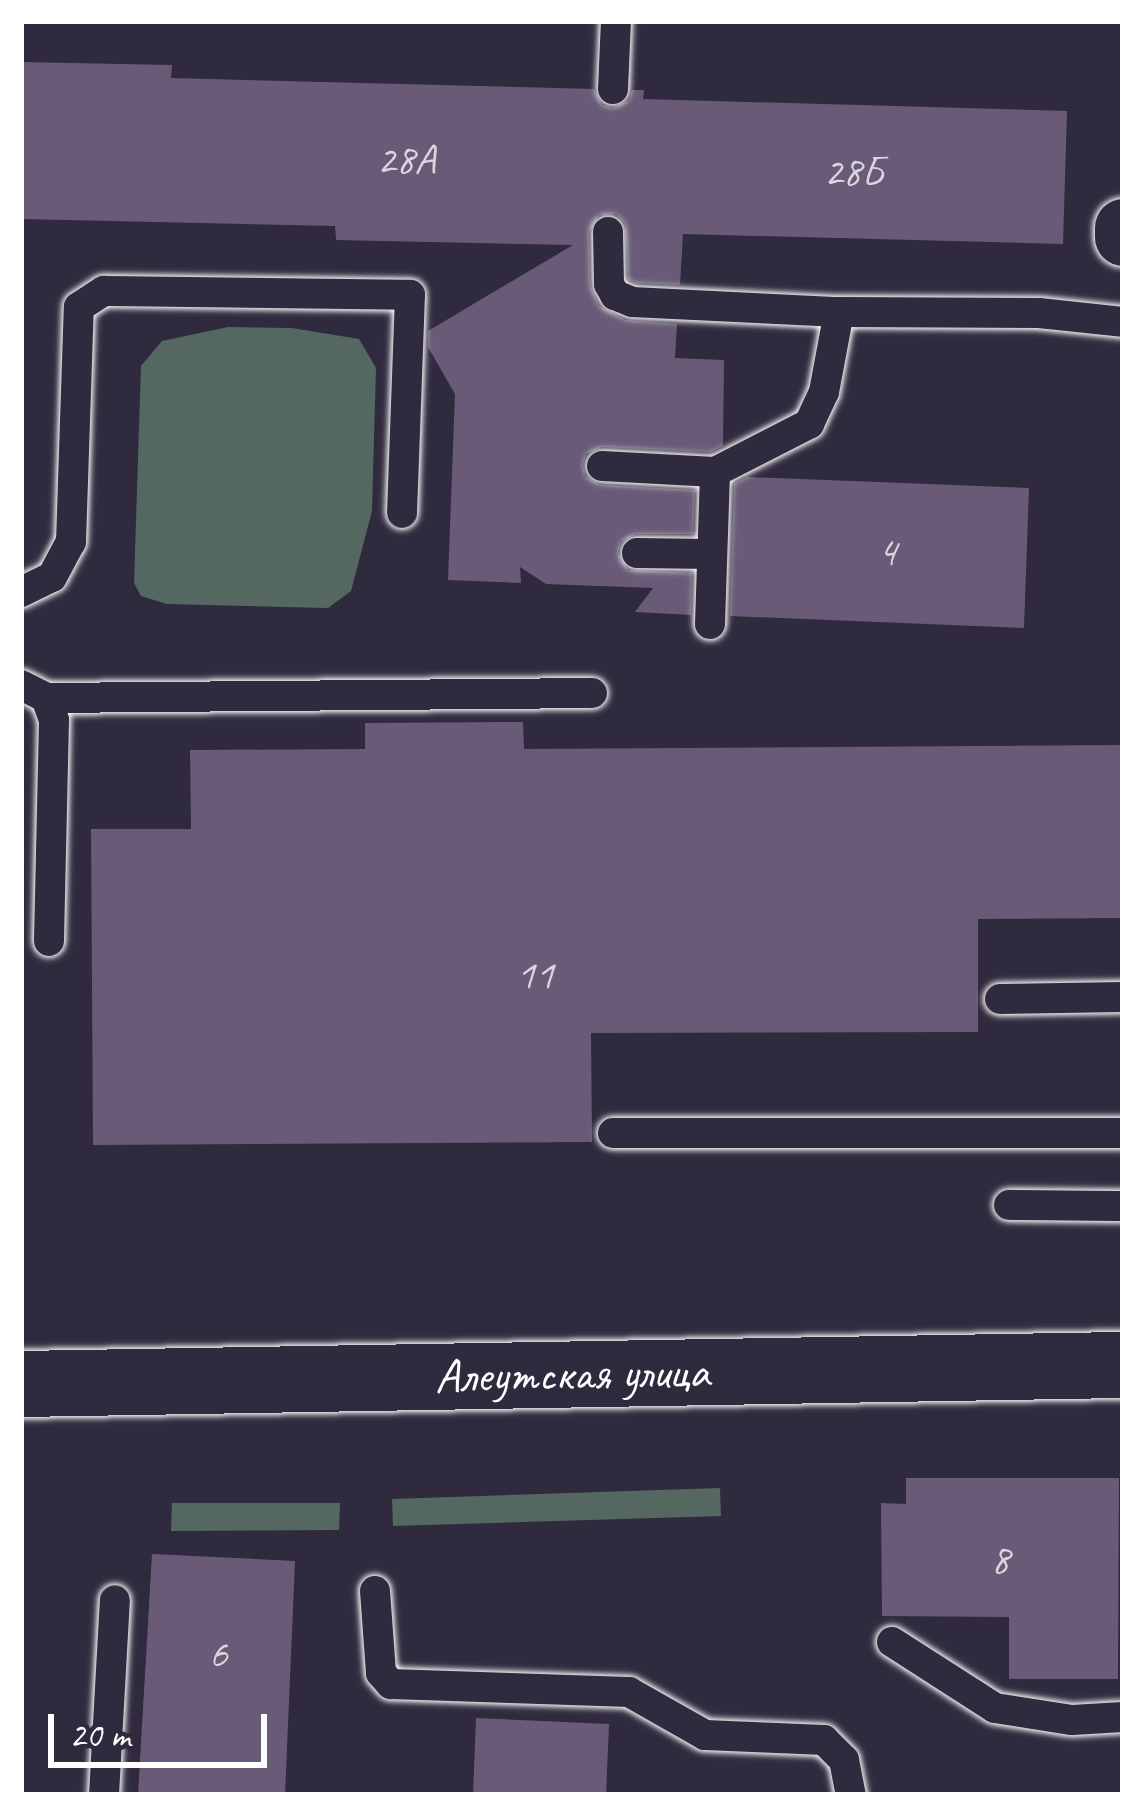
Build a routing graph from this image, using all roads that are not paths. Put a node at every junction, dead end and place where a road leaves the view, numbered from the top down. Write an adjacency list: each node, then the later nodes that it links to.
1 (616, 21): 2 (lane)
2 (613, 89)
3 (1123, 227): 5 (street)
4 (608, 232): 6 (lane)
5 (1123, 237)
6 (839, 312): 7 (lane); 9 (lane)
7 (1123, 322)
8 (602, 466): 9 (lane)
9 (715, 472): 12 (lane)
10 (402, 513): 13 (lane)
11 (637, 553): 12 (lane)
12 (710, 554): 14 (lane)
13 (21, 592)
14 (710, 624)
15 (33, 692): 16 (lane); 17 (lane)
16 (592, 694)
17 (49, 941)
18 (1123, 998): 19 (lane)
19 (1000, 999)
20 (614, 1133): 21 (lane)
21 (1123, 1133)
22 (1009, 1205): 23 (lane)
23 (1123, 1207)
24 (1123, 1365): 25 (main road, Алеутская улица)
25 (21, 1384)
26 (375, 1591): 31 (lane)
27 (115, 1600): 30 (lane)
28 (892, 1642): 29 (lane)
29 (1123, 1718)
30 (104, 1795)
31 (851, 1795)

